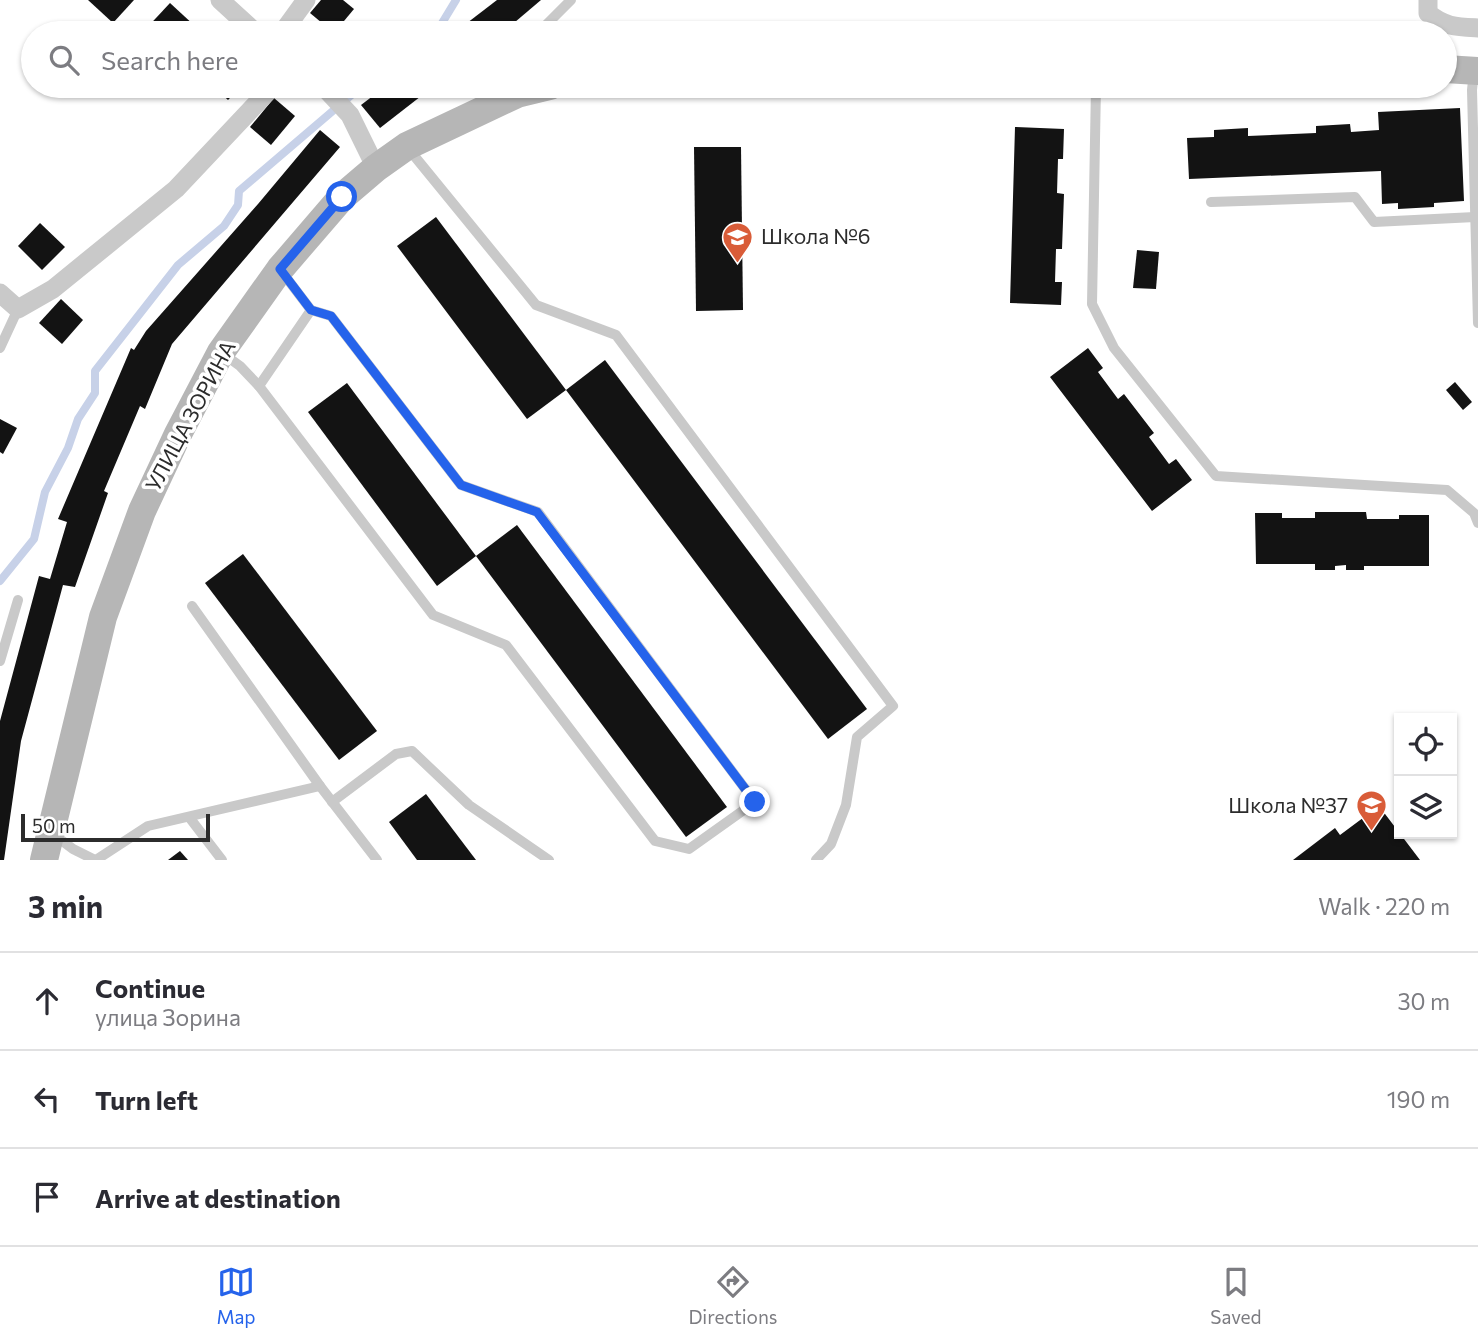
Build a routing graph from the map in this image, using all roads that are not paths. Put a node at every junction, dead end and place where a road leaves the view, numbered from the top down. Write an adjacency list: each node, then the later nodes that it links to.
1 (220, 0): 5 (street)
2 (306, 0): 6 (street)
3 (571, 0): 7 (lane)
4 (1428, 0): 8 (street)
5 (243, 21)
6 (291, 21)
7 (550, 21)
8 (1437, 21)
9 (1457, 27): 10 (street)
10 (1478, 28)
11 (1457, 70): 12 (main road)
12 (1476, 71): 20 (lane)
13 (262, 98): 23 (street)
14 (334, 98): 18 (street)
15 (502, 98): 17 (main road, УЛИЦА ЗОРИНА)
16 (1096, 98): 29 (lane)
17 (407, 146): 18 (main road, УЛИЦА ЗОРИНА); 42 (lane)
18 (376, 168): 21 (main road, УЛИЦА ЗОРИНА)
19 (1211, 202): 20 (lane)
20 (1475, 218): 25 (lane)
21 (280, 269): 24 (lane); 27 (main road, УЛИЦА ЗОРИНА)
22 (0, 293): 23 (street)
23 (18, 310): 26 (lane)
24 (311, 310): 28 (lane); 28 (lane)
25 (1478, 323)
26 (0, 348)
27 (221, 352): 28 (lane); 36 (main road, УЛИЦА ЗОРИНА)
28 (259, 386)
29 (1478, 523)
30 (18, 600): 32 (lane)
31 (192, 606): 33 (lane)
32 (0, 661)
33 (320, 786): 34 (lane); 35 (lane)
34 (332, 802): 40 (lane); 41 (lane)
35 (189, 817): 38 (lane); 39 (lane)
36 (50, 832): 37 (main road, УЛИЦА ЗОРИНА); 38 (lane)
37 (44, 860)
38 (95, 860)
39 (222, 860)
40 (377, 860)
41 (549, 860)
42 (816, 860)

